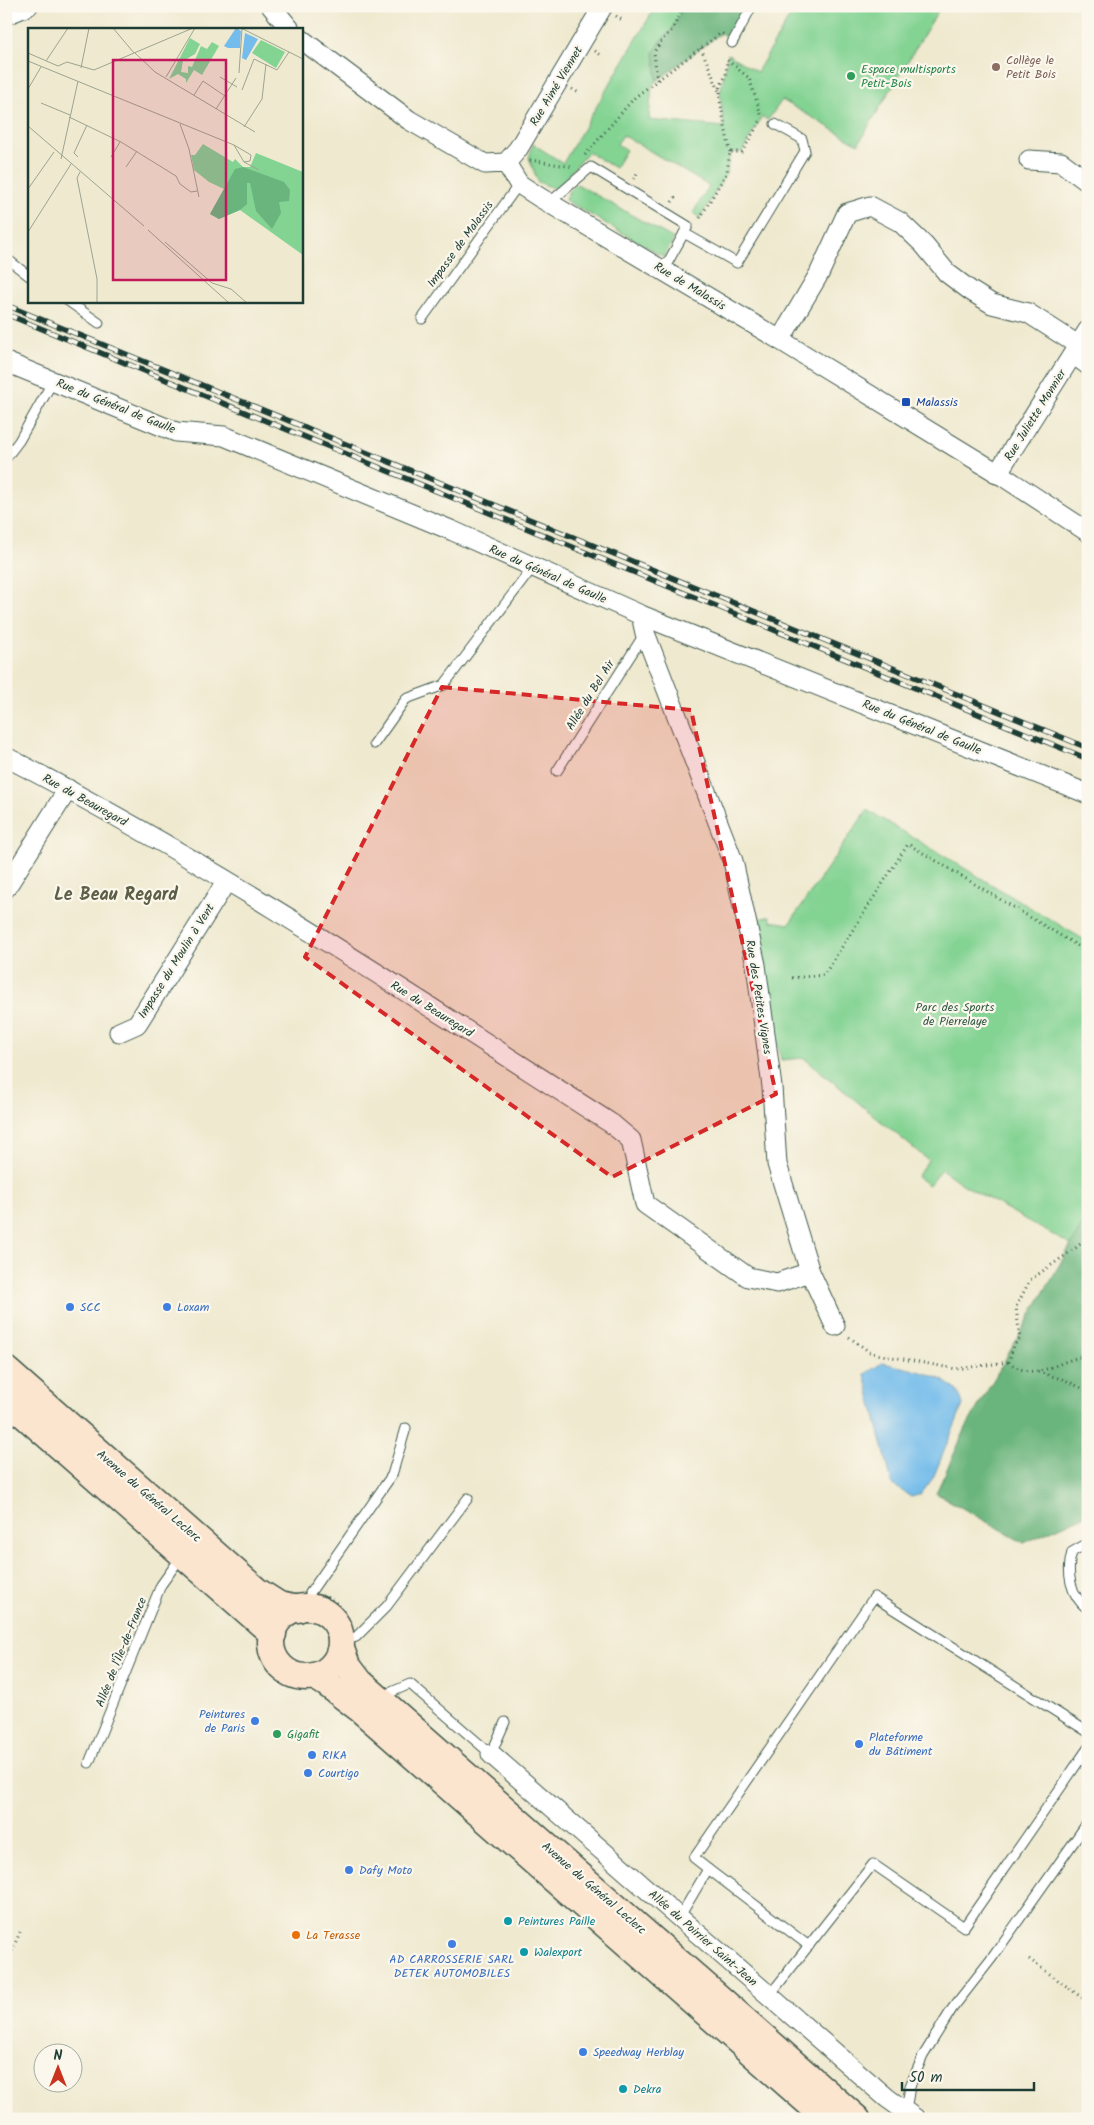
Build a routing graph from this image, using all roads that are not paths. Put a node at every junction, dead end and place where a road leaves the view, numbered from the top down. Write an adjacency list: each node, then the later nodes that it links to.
1 (28, 6): 5 (street)
2 (271, 6): 6 (street)
3 (603, 6): 11 (street, Rue Aimé Viennet)
4 (752, 6): 8 (lane)
5 (6, 15)
6 (289, 28)
7 (302, 40): 11 (street)
8 (732, 42)
9 (775, 124): 15 (lane)
10 (1029, 160): 12 (street)
11 (506, 163): 13 (street, Rue de Malassis)
12 (1088, 182)
13 (519, 184): 14 (street, Rue de Malassis); 20 (lane, Impasse de Malassis)
14 (548, 203): 15 (lane); 17 (street, Rue de Malassis)
15 (684, 233): 17 (lane)
16 (6, 258): 18 (lane)
17 (663, 270): 22 (street, Rue de Malassis)
18 (28, 275)
19 (69, 302): 21 (lane)
20 (422, 319)
21 (99, 323)
22 (780, 340): 23 (street); 27 (street, Rue de Malassis)
23 (1082, 349): 27 (street, Rue Juliette Monnier)
24 (6, 362): 25 (street, Rue du Général de Gaulle)
25 (53, 381): 26 (lane); 29 (street, Rue du Général de Gaulle)
26 (6, 458)
27 (998, 474): 28 (street, Rue de Malassis)
28 (1088, 532)
29 (533, 567): 30 (street, Rue du Général de Gaulle); 31 (lane)
30 (643, 624): 33 (lane, Allée du Bel Air); 35 (street, Rue du Général de Gaulle); 39 (street, Rue des Petites Vignes)
31 (374, 744)
32 (6, 757): 34 (street, Rue du Beauregard)
33 (557, 771)
34 (68, 789): 36 (street, Rue du Beauregard); 37 (street)
35 (1088, 794)
36 (226, 882): 38 (street, Impasse du Moulin à Vent); 39 (street, Rue du Beauregard)
37 (6, 888)
38 (119, 1032)
39 (810, 1272): 40 (street, Rue des Petites Vignes)
40 (835, 1326)
41 (6, 1370): 47 (main road, Avenue du Général Leclerc)
42 (6, 1399): 46 (main road, Avenue du Général Leclerc)
43 (406, 1428): 47 (lane)
44 (468, 1498): 50 (lane)
45 (1088, 1543): 48 (lane)
46 (183, 1554): 49 (main road, Avenue du Général Leclerc); 57 (lane, Allée de l'Île-de-France)
47 (304, 1609): 49 (main road); 50 (main road, Avenue du Général Leclerc)
48 (1088, 1609)
49 (273, 1634): 51 (main road, Avenue du Général Leclerc)
50 (341, 1645): 51 (main road); 52 (main road, Avenue du Général Leclerc)
51 (314, 1676): 64 (main road, Avenue du Général Leclerc)
52 (378, 1698): 56 (lane); 65 (main road, Avenue du Général Leclerc)
53 (504, 1722): 56 (lane)
54 (1088, 1732): 59 (lane)
55 (1088, 1748): 61 (lane)
56 (492, 1754): 60 (street, Allée du Poirrier Saint-Jean)
57 (89, 1763)
58 (1088, 1822): 63 (lane)
59 (708, 1869): 60 (lane); 61 (lane)
60 (679, 1918): 62 (street, Allée du Poirrier Saint-Jean)
61 (809, 1946): 62 (lane)
62 (769, 1996): 63 (street, Allée du Poirrier Saint-Jean)
63 (911, 2115)
64 (827, 2119)
65 (857, 2119)

